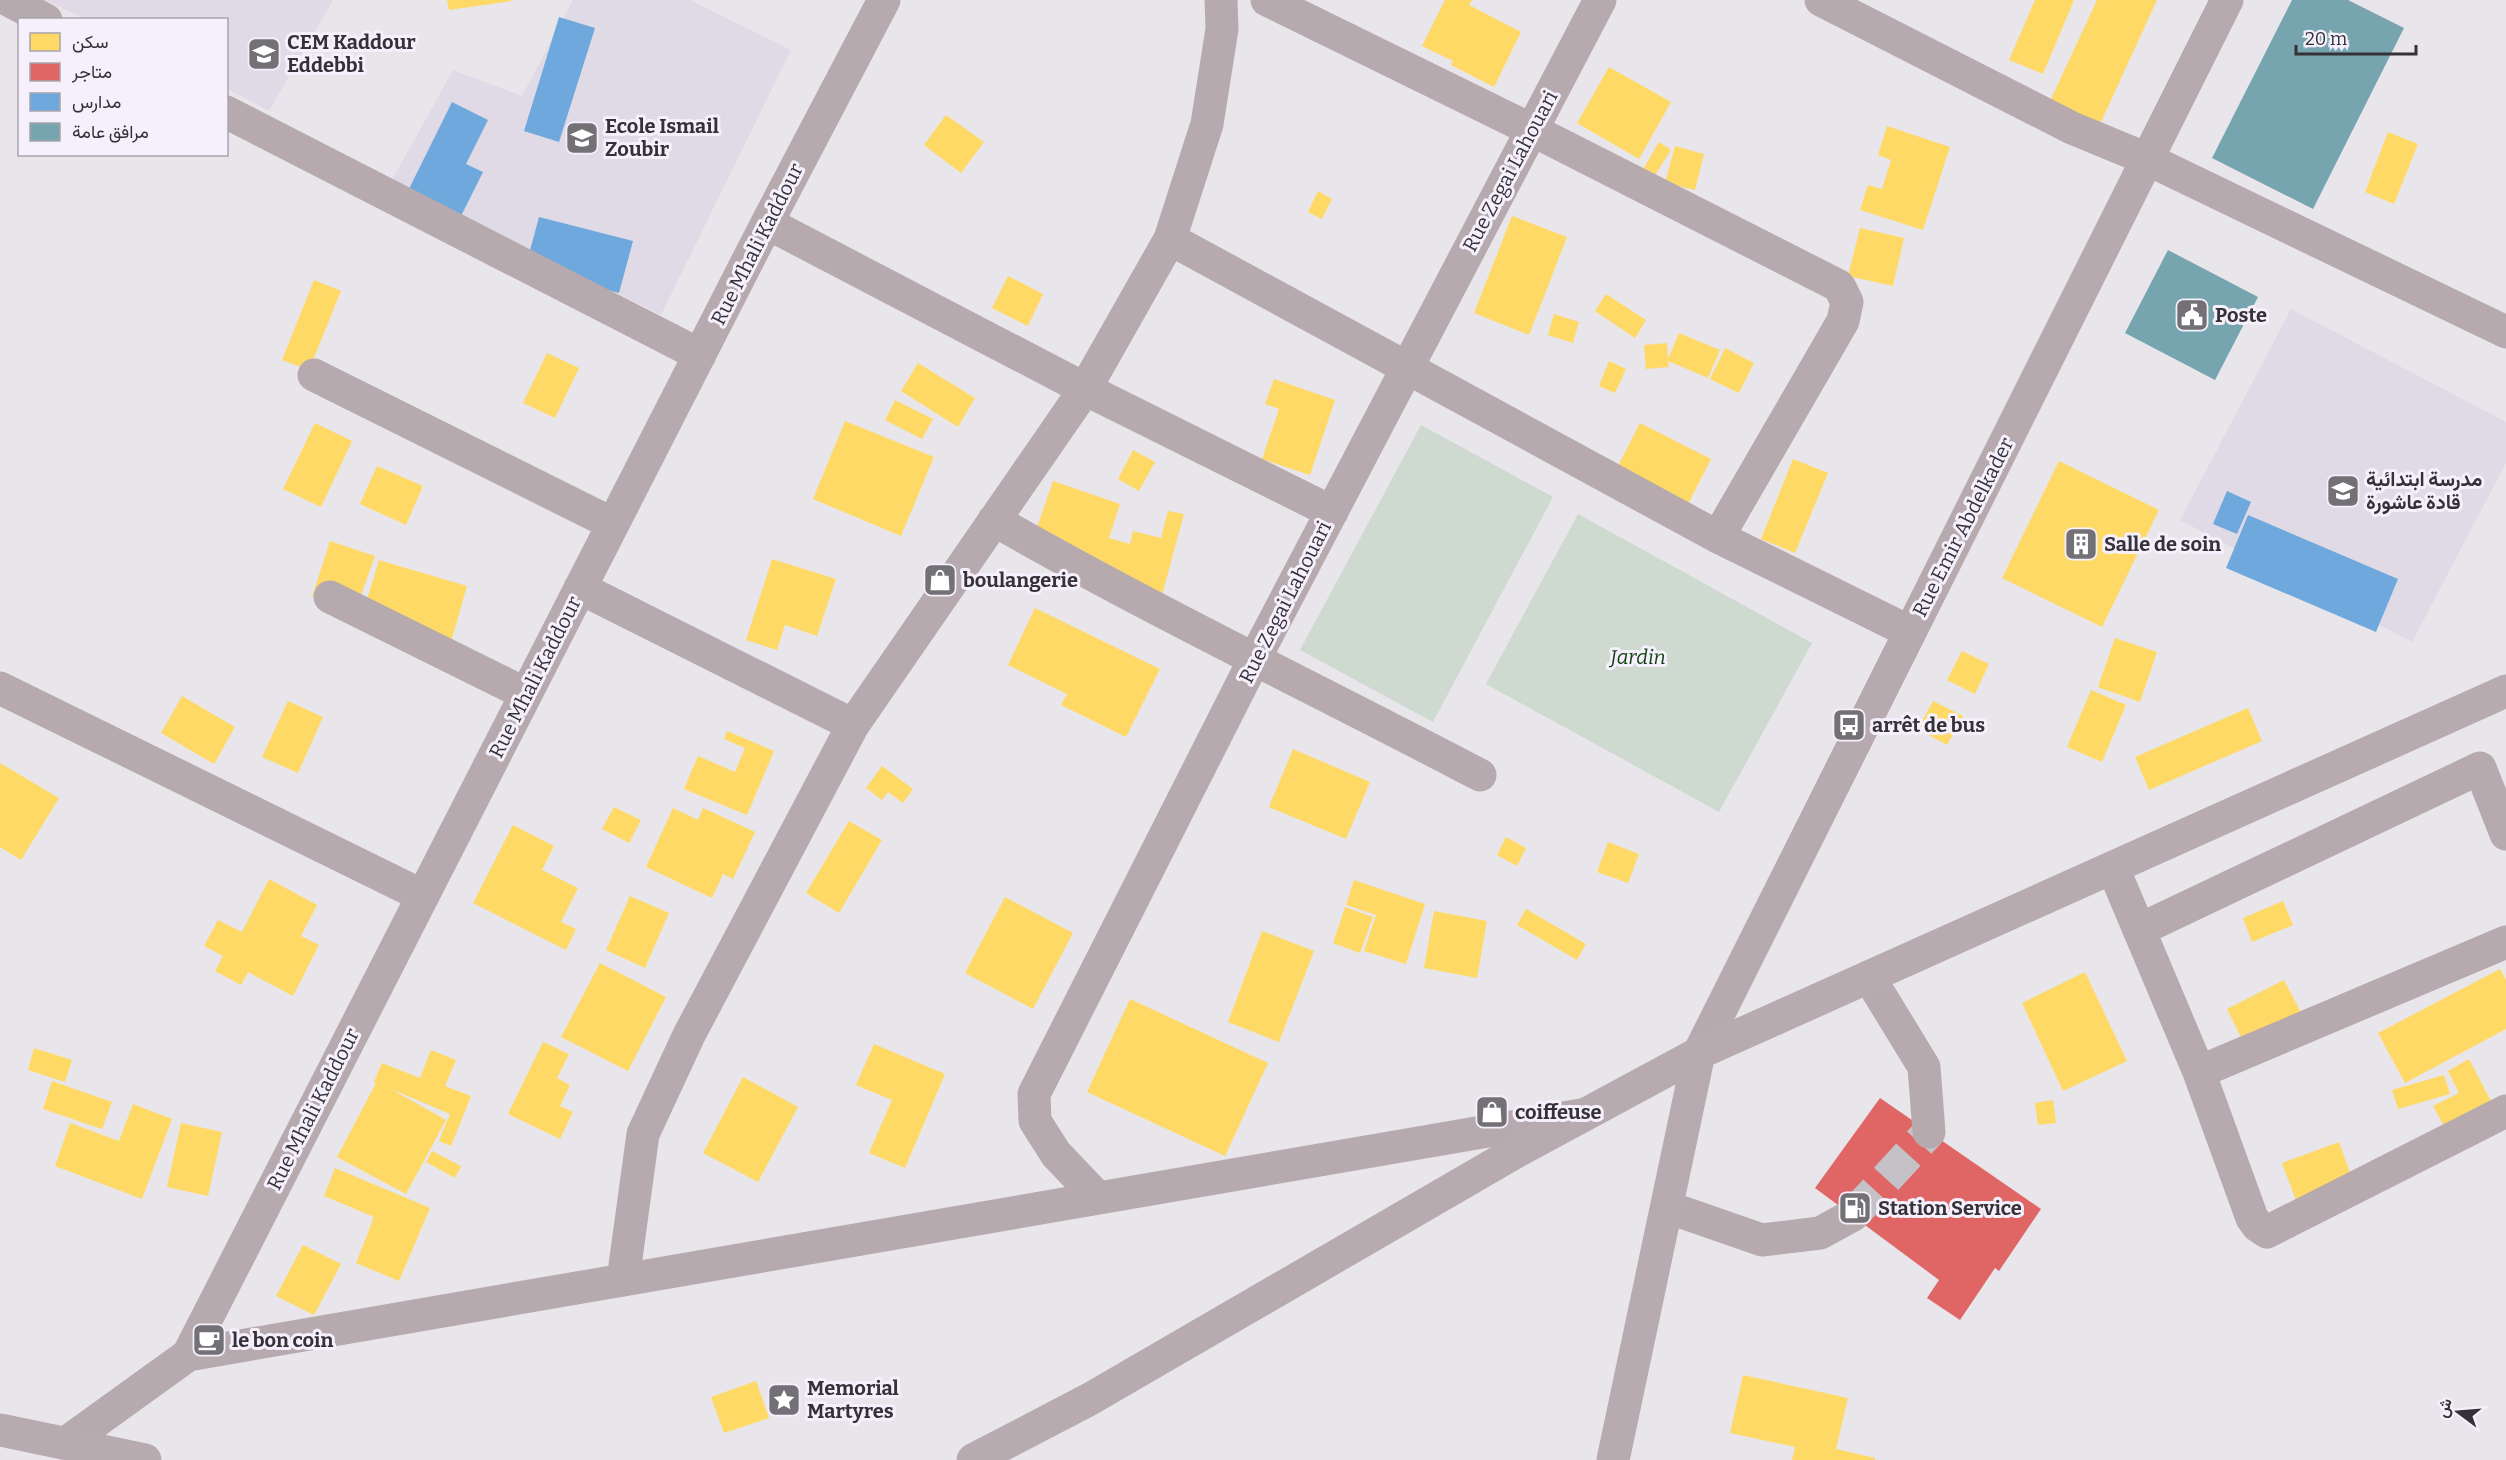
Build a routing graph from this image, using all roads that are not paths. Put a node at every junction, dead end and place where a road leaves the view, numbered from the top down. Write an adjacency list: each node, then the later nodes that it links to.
1 (8, 0): 8 (street)
2 (884, 0): 12 (street, Rue Mhali Kaddour)
3 (1221, 0): 13 (street)
4 (1267, 0): 10 (street)
5 (1600, 0): 10 (street, Rue Zegai Lahouari)
6 (1821, 0): 11 (street)
7 (2227, 0): 11 (street, Rue Emir Abdelkader)
8 (42, 18)
9 (228, 113): 15 (street)
10 (1532, 130): 16 (street, Rue Zegai Lahouari); 22 (street)
11 (2147, 159): 14 (street); 25 (street, Rue Emir Abdelkader)
12 (767, 223): 15 (street, Rue Mhali Kaddour); 18 (street)
13 (1170, 239): 16 (street); 18 (street)
14 (2506, 332)
15 (699, 355): 21 (street, Rue Mhali Kaddour)
16 (1406, 369): 19 (street, Rue Zegai Lahouari); 22 (street)
17 (314, 375): 21 (street)
18 (1085, 388): 19 (street); 20 (street)
19 (1332, 512): 26 (street, Rue Zegai Lahouari)
20 (994, 520): 26 (street); 30 (street)
21 (613, 524): 23 (street, Rue Mhali Kaddour)
22 (1718, 537): 25 (street)
23 (580, 588): 29 (street, Rue Mhali Kaddour); 30 (street)
24 (330, 597): 29 (street)
25 (1910, 632): 39 (street, Rue Emir Abdelkader)
26 (1255, 658): 32 (street); 44 (street, Rue Zegai Lahouari)
27 (0, 688): 35 (street)
28 (2506, 691): 34 (main road)
29 (526, 693): 35 (street, Rue Mhali Kaddour)
30 (853, 725): 47 (street)
31 (2493, 762): 33 (street); 36 (street)
32 (1480, 775)
33 (2506, 834)
34 (2113, 868): 36 (street); 38 (main road)
35 (423, 896): 48 (street, Rue Mhali Kaddour)
36 (2139, 930): 40 (street)
37 (2506, 942): 40 (street)
38 (1869, 977): 39 (main road); 43 (street)
39 (1699, 1053): 42 (main road); 45 (main road)
40 (2199, 1072): 41 (street)
41 (2506, 1111)
42 (1585, 1114): 44 (street); 52 (main road)
43 (1929, 1132)
44 (1098, 1198): 47 (street)
45 (1667, 1207): 46 (street); 53 (main road)
46 (1853, 1215)
47 (623, 1280): 48 (street)
48 (188, 1355): 50 (street)
49 (0, 1430): 50 (main road)
50 (66, 1443): 51 (main road)
51 (145, 1460)
52 (973, 1460)
53 (1613, 1460)

